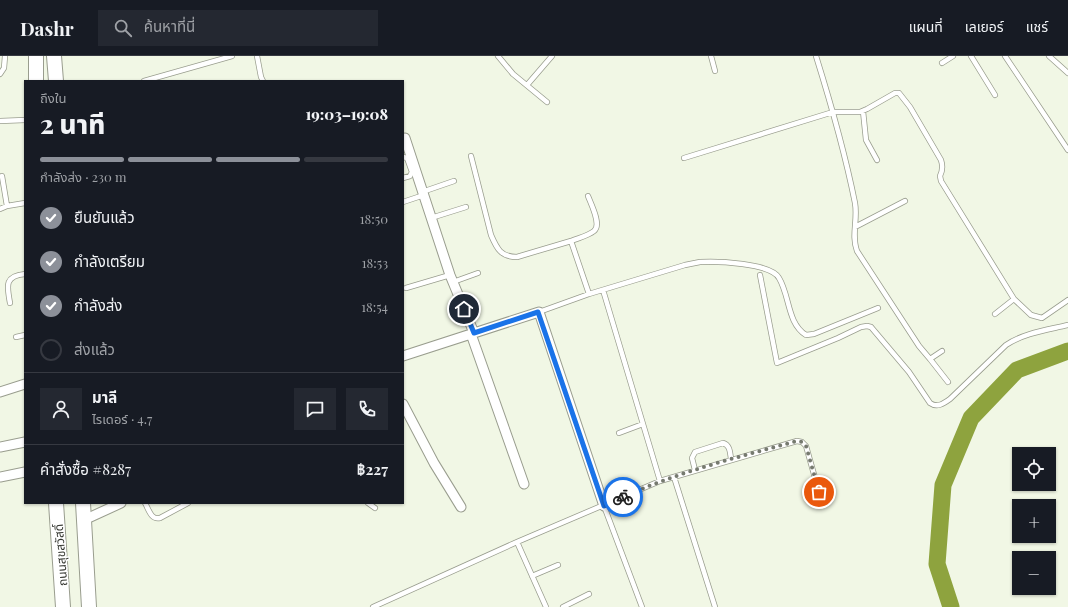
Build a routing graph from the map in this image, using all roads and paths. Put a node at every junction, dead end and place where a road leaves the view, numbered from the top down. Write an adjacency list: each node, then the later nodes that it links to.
1 (5, 56): 17 (lane)
2 (36, 56): 18 (main road)
3 (54, 56): 19 (main road)
4 (232, 56): 20 (lane)
5 (257, 56): 21 (lane)
6 (498, 56): 22 (lane)
7 (552, 56): 22 (lane)
8 (711, 56): 15 (lane)
9 (816, 56): 26 (lane)
10 (953, 56): 14 (lane)
11 (971, 56): 23 (lane)
12 (1005, 56): 30 (lane)
13 (1049, 56): 16 (lane)
14 (942, 63)
15 (715, 71)
16 (1068, 72)
17 (0, 74)
18 (36, 80)
19 (56, 80)
20 (148, 80)
21 (263, 80)
22 (527, 85): 24 (lane)
23 (995, 95)
24 (547, 102)
25 (863, 111): 26 (lane); 34 (lane); 56 (lane)
26 (833, 112): 33 (lane); 47 (lane)
27 (24, 120): 28 (lane)
28 (0, 121)
29 (405, 138): 38 (street)
30 (1068, 150)
31 (471, 156): 48 (lane)
32 (404, 157): 36 (lane)
33 (684, 158)
34 (877, 160)
35 (2, 176): 43 (lane)
36 (404, 178)
37 (454, 181): 38 (lane)
38 (423, 194): 41 (lane); 46 (street)
39 (588, 196): 48 (lane)
40 (905, 201): 47 (lane)
41 (404, 202)
42 (24, 203): 43 (lane)
43 (7, 206): 45 (lane)
44 (466, 207): 46 (lane)
45 (0, 209)
46 (431, 218): 52 (street)
47 (855, 227): 68 (lane)
48 (571, 241): 55 (lane)
49 (478, 273): 52 (lane)
50 (24, 274): 58 (lane)
51 (760, 275): 62 (lane)
52 (452, 278): 53 (lane); 63 (street)
53 (406, 288)
54 (603, 290): 55 (lane); 59 (lane); 73 (lane)
55 (589, 294): 60 (lane)
56 (1014, 299): 57 (lane); 61 (lane)
57 (1068, 300)
58 (10, 303)
59 (878, 308)
60 (538, 312): 63 (street); 91 (street)
61 (994, 314)
62 (1068, 325)
63 (472, 334): 67 (street); 83 (street)
64 (24, 335): 65 (lane)
65 (16, 337)
66 (942, 351): 68 (lane)
67 (404, 356)
68 (930, 359): 69 (lane)
69 (948, 382)
70 (24, 384): 71 (street)
71 (0, 392)
72 (404, 406): 92 (street)
73 (643, 424): 74 (lane); 82 (lane)
74 (619, 433)
75 (24, 442): 76 (street)
76 (0, 447)
77 (731, 459): 78 (lane); 78 (lane); 84 (lane)
78 (695, 470): 81 (lane)
79 (24, 472): 80 (street)
80 (0, 477)
81 (674, 477): 82 (lane); 105 (lane)
82 (660, 481): 91 (lane)
83 (524, 484)
84 (819, 492)
85 (56, 504): 99 (main road, ถนนสุขสวัสดิ์)
86 (83, 504): 94 (main road)
87 (119, 504): 94 (street)
88 (146, 504): 89 (lane)
89 (186, 504)
90 (369, 504): 93 (lane)
91 (604, 506): 95 (lane); 104 (lane)
92 (461, 507)
93 (375, 508)
94 (84, 520): 100 (main road)
95 (517, 542): 97 (lane); 101 (lane)
96 (558, 565): 97 (lane)
97 (532, 576): 102 (lane)
98 (589, 594): 103 (lane)
99 (63, 607)
100 (89, 607)
101 (373, 607)
102 (546, 607)
103 (563, 607)
104 (642, 607)
105 (715, 607)

